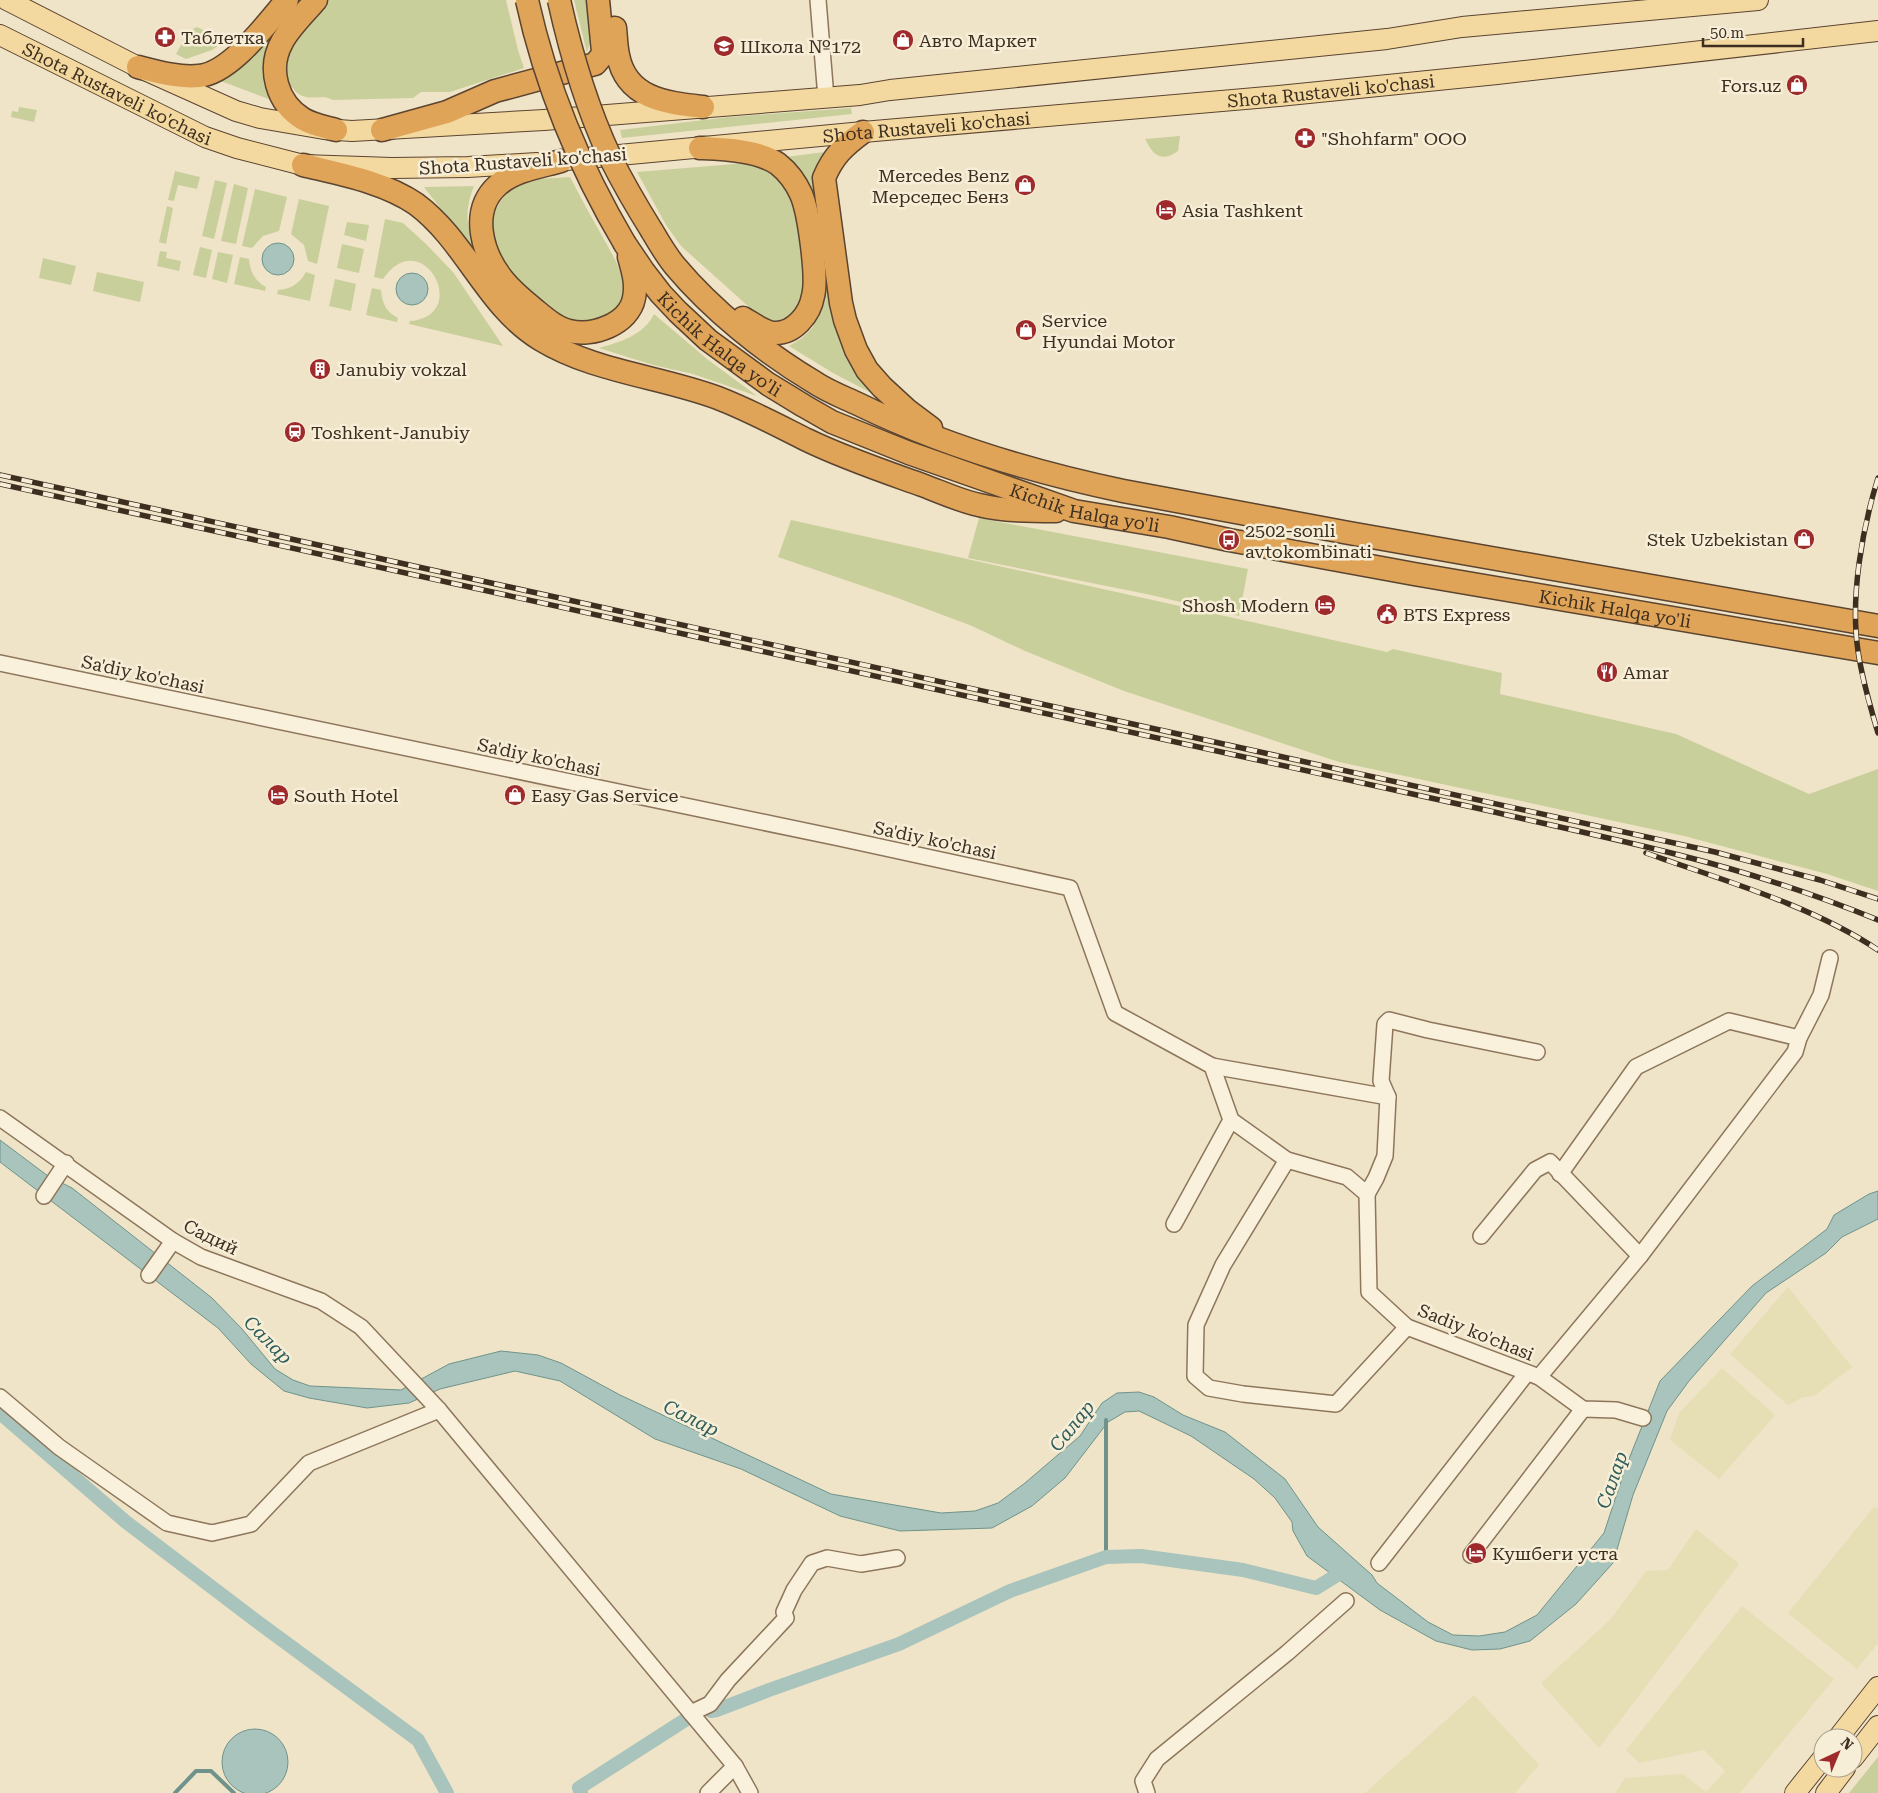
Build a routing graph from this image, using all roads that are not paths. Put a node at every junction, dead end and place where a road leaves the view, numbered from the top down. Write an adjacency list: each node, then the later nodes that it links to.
1 (7, 0): 12 (main road, Shota Rustaveli ko'chasi)
2 (287, 0): 12 (highway)
3 (316, 0): 15 (highway)
4 (527, 0): 21 (highway, Kichik Halqa yo'li, bridge)
5 (559, 0): 22 (highway, Kichik Halqa yo'li, bridge)
6 (598, 0): 16 (highway)
7 (613, 0): 14 (highway)
8 (818, 0): 13 (street)
9 (1758, 0): 13 (main road, Shota Rustaveli ko'chasi)
10 (1878, 31): 17 (main road, Shota Rustaveli ko'chasi)
11 (0, 35): 20 (main road, Shota Rustaveli ko'chasi)
12 (138, 67): 15 (main road, Shota Rustaveli ko'chasi)
13 (826, 98): 14 (main road, Shota Rustaveli ko'chasi)
14 (703, 107): 16 (main road, Shota Rustaveli ko'chasi)
15 (336, 130): 16 (main road, Shota Rustaveli ko'chasi)
16 (382, 130)
17 (863, 132): 18 (main road, Shota Rustaveli ko'chasi); 23 (highway)
18 (700, 148): 19 (main road, Shota Rustaveli ko'chasi); 22 (highway)
19 (561, 161): 20 (main road, Shota Rustaveli ko'chasi); 21 (highway)
20 (303, 164): 24 (highway)
21 (626, 244): 24 (highway, Kichik Halqa yo'li)
22 (695, 289): 23 (highway, Kichik Halqa yo'li)
23 (952, 444): 25 (highway, Kichik Halqa yo'li)
24 (1074, 511): 26 (highway, Kichik Halqa yo'li)
25 (1419, 545): 26 (highway); 27 (highway, Kichik Halqa yo'li)
26 (1414, 574): 28 (highway, Kichik Halqa yo'li)
27 (1878, 626)
28 (1878, 653)
29 (0, 663): 33 (street, Sa'diy ko'chasi)
30 (1830, 958): 31 (street, Sadiy ko'chasi)
31 (1799, 1038): 39 (street); 45 (street, Sadiy ko'chasi)
32 (1537, 1052): 34 (street)
33 (1212, 1066): 34 (street); 36 (street)
34 (1388, 1096): 40 (street)
35 (0, 1118): 38 (street, Садий)
36 (1231, 1120): 37 (street); 42 (street)
37 (1287, 1160): 40 (street); 47 (street)
38 (66, 1163): 41 (street); 44 (street, Садий)
39 (1560, 1174): 43 (street); 45 (street)
40 (1367, 1194): 47 (street, Sadiy ko'chasi)
41 (44, 1196)
42 (1174, 1224)
43 (1481, 1236)
44 (173, 1241): 46 (street); 50 (street, Садий)
45 (1640, 1256): 48 (street, Sadiy ko'chasi)
46 (150, 1274)
47 (1407, 1327): 48 (street, Sadiy ko'chasi)
48 (1533, 1375): 51 (street, Sadiy ko'chasi); 55 (street)
49 (0, 1397): 50 (street)
50 (434, 1404): 58 (street, Садий)
51 (1583, 1408): 52 (street); 53 (street)
52 (1642, 1418)
53 (1471, 1555)
54 (898, 1558): 58 (street)
55 (1379, 1564)
56 (1346, 1601): 67 (street)
57 (1878, 1688): 60 (main road)
58 (690, 1713): 62 (street, Садий)
59 (1878, 1726): 61 (main road)
60 (1846, 1728)
61 (1863, 1745)
62 (735, 1766): 65 (street); 66 (street, Садий)
63 (1813, 1770): 68 (main road)
64 (1837, 1778): 69 (main road)
65 (708, 1793)
66 (750, 1793)
67 (1147, 1793)
68 (1795, 1793)
69 (1826, 1793)

